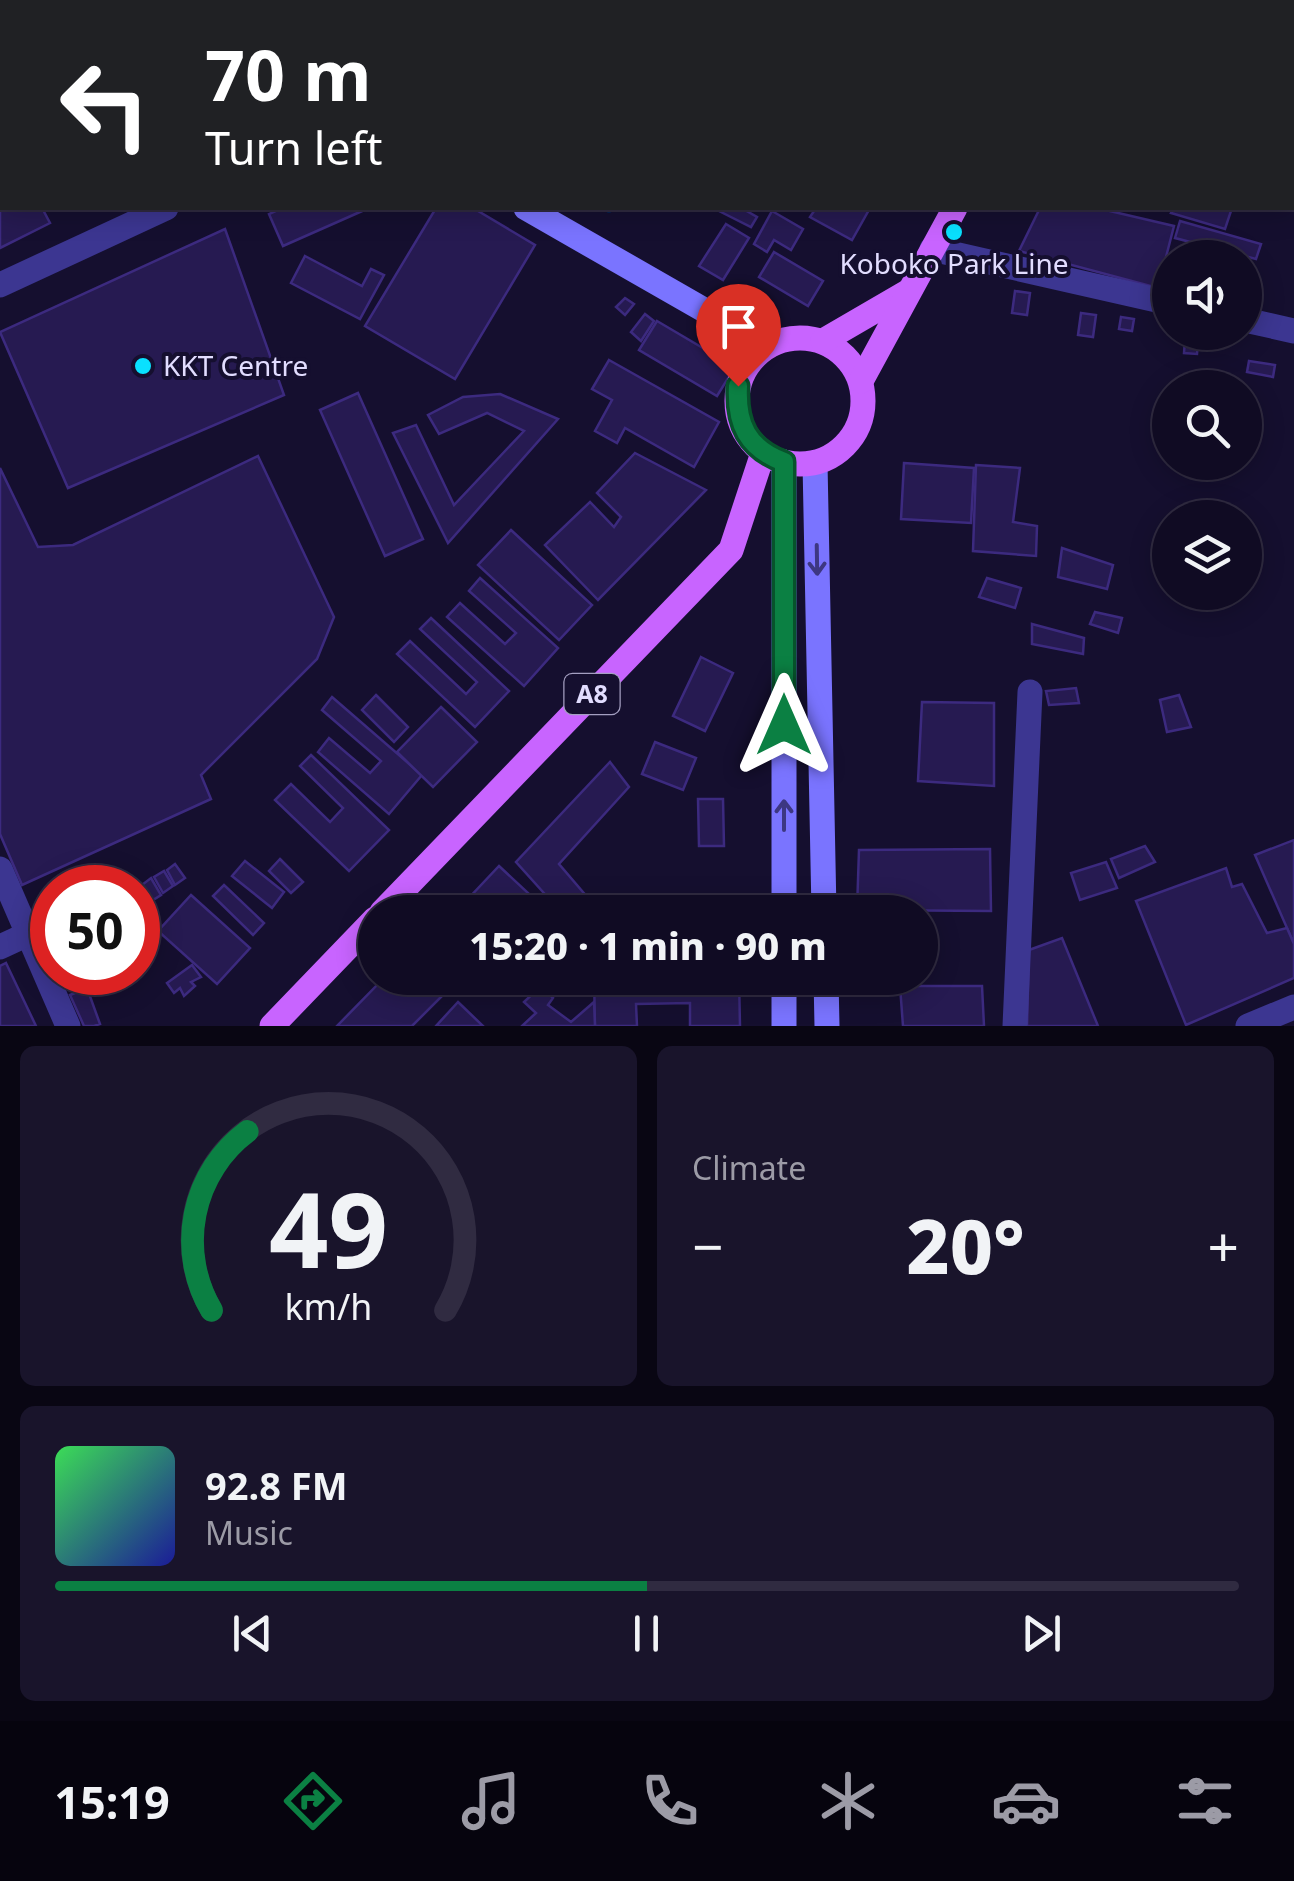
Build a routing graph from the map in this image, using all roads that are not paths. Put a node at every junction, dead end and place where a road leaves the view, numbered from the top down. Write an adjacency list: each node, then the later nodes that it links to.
1 (162, 210): 5 (street)
2 (529, 210): 11 (main road)
3 (955, 210): 4 (main road)
4 (932, 249): 6 (main road); 7 (street)
5 (0, 285)
6 (909, 291): 10 (main road); 12 (main road)
7 (1152, 299)
8 (1262, 324): 9 (street)
9 (1294, 331)
10 (823, 341): 11 (main road); 12 (main road)
11 (767, 346): 13 (main road)
12 (862, 381): 14 (main road)
13 (774, 458): 14 (main road); 17 (main road, A8); 18 (main road, one-way to 13)
14 (815, 462): 19 (main road, one-way to 19)
15 (1030, 692): 30 (street)
16 (0, 870): 20 (street)
17 (398, 895)
18 (784, 895)
19 (824, 895)
20 (28, 934): 22 (street); 26 (street)
21 (358, 937): 27 (main road)
22 (0, 946)
23 (784, 995): 28 (main road)
24 (826, 995): 29 (main road)
25 (1294, 1007): 31 (street)
26 (68, 1026)
27 (272, 1026)
28 (784, 1026)
29 (826, 1026)
30 (1016, 1026)
31 (1248, 1026)

